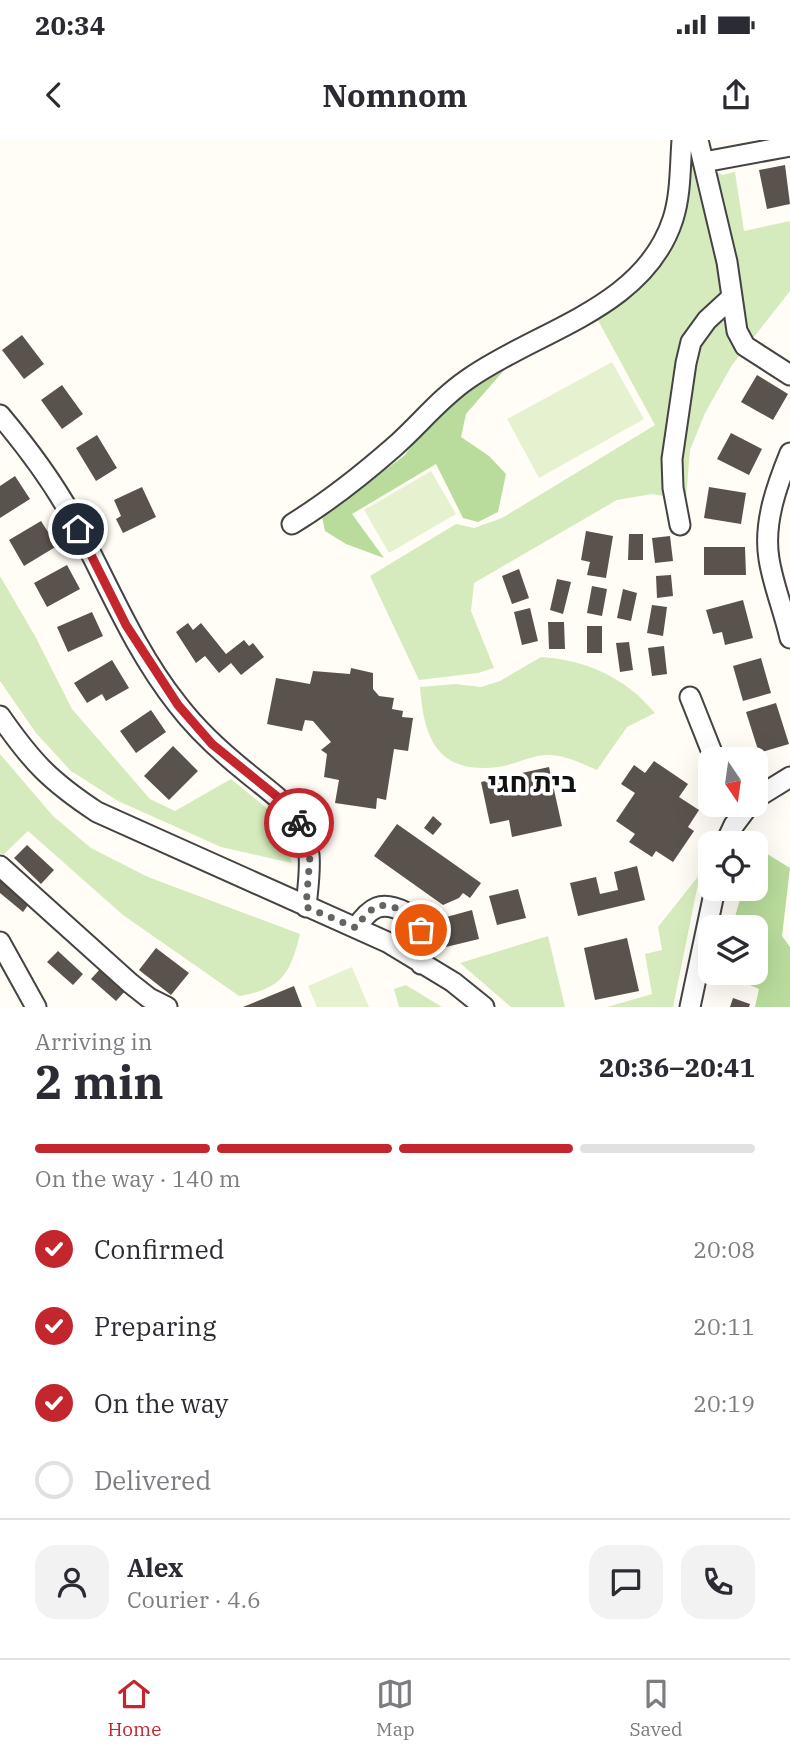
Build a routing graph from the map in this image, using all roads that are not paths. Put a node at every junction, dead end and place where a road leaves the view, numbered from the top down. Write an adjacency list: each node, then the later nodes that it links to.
1 (682, 140): 9 (street)
2 (698, 140): 4 (street)
3 (790, 146): 4 (street)
4 (704, 162): 5 (street)
5 (732, 297): 6 (street); 10 (street)
6 (790, 374)
7 (0, 415): 20 (street)
8 (790, 453): 11 (street)
9 (292, 524)
10 (680, 525)
11 (787, 613): 12 (street)
12 (790, 638)
13 (690, 697): 15 (street)
14 (0, 716): 20 (street)
15 (710, 747)
16 (790, 777): 17 (street)
17 (768, 791)
18 (0, 866): 25 (street)
19 (712, 901): 27 (street)
20 (306, 907): 21 (street)
21 (356, 928): 23 (street); 23 (street)
22 (0, 942): 24 (street)
23 (421, 964): 26 (street)
24 (36, 1007)
25 (167, 1007)
26 (484, 1007)
27 (690, 1007)

